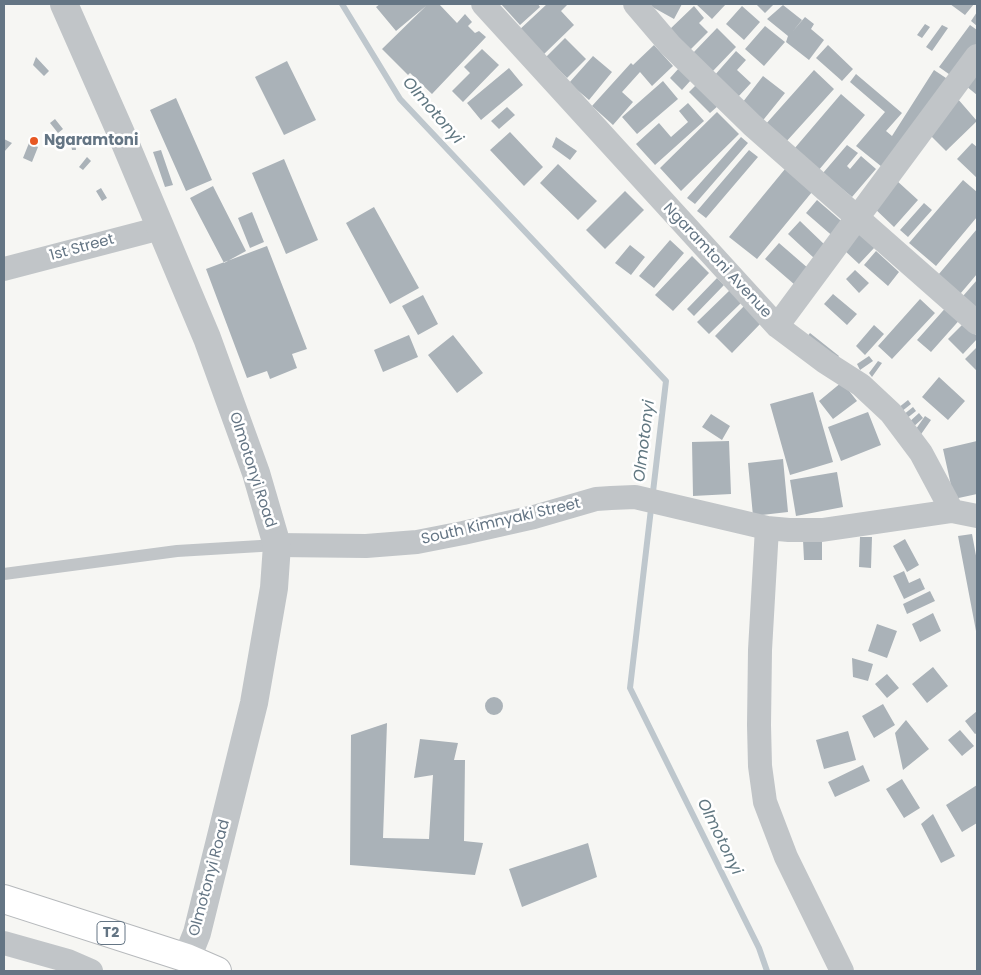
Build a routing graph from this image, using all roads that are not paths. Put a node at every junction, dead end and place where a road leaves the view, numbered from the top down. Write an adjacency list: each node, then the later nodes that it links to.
1 (64, 4): 6 (street, Olmotonyi Road)
2 (483, 4): 9 (street, Ngaramtoni Avenue)
3 (635, 4): 5 (street)
4 (977, 56): 5 (street)
5 (858, 220): 8 (street); 9 (street)
6 (161, 228): 7 (street, 1st Street); 13 (street, Olmotonyi Road)
7 (4, 269)
8 (977, 324)
9 (777, 326): 10 (street, Ngaramtoni Avenue)
10 (952, 511): 11 (street, South Kimnyaki Street); 12 (street, South Kimnyaki Street)
11 (977, 516)
12 (767, 528): 13 (street, South Kimnyaki Street); 20 (street)
13 (277, 545): 14 (lane); 17 (street, Olmotonyi Road)
14 (4, 574)
15 (4, 899): 17 (highway, T2)
16 (4, 943): 18 (street)
17 (187, 958): 19 (highway, T2)
18 (91, 971)
19 (217, 971)
20 (842, 971)

